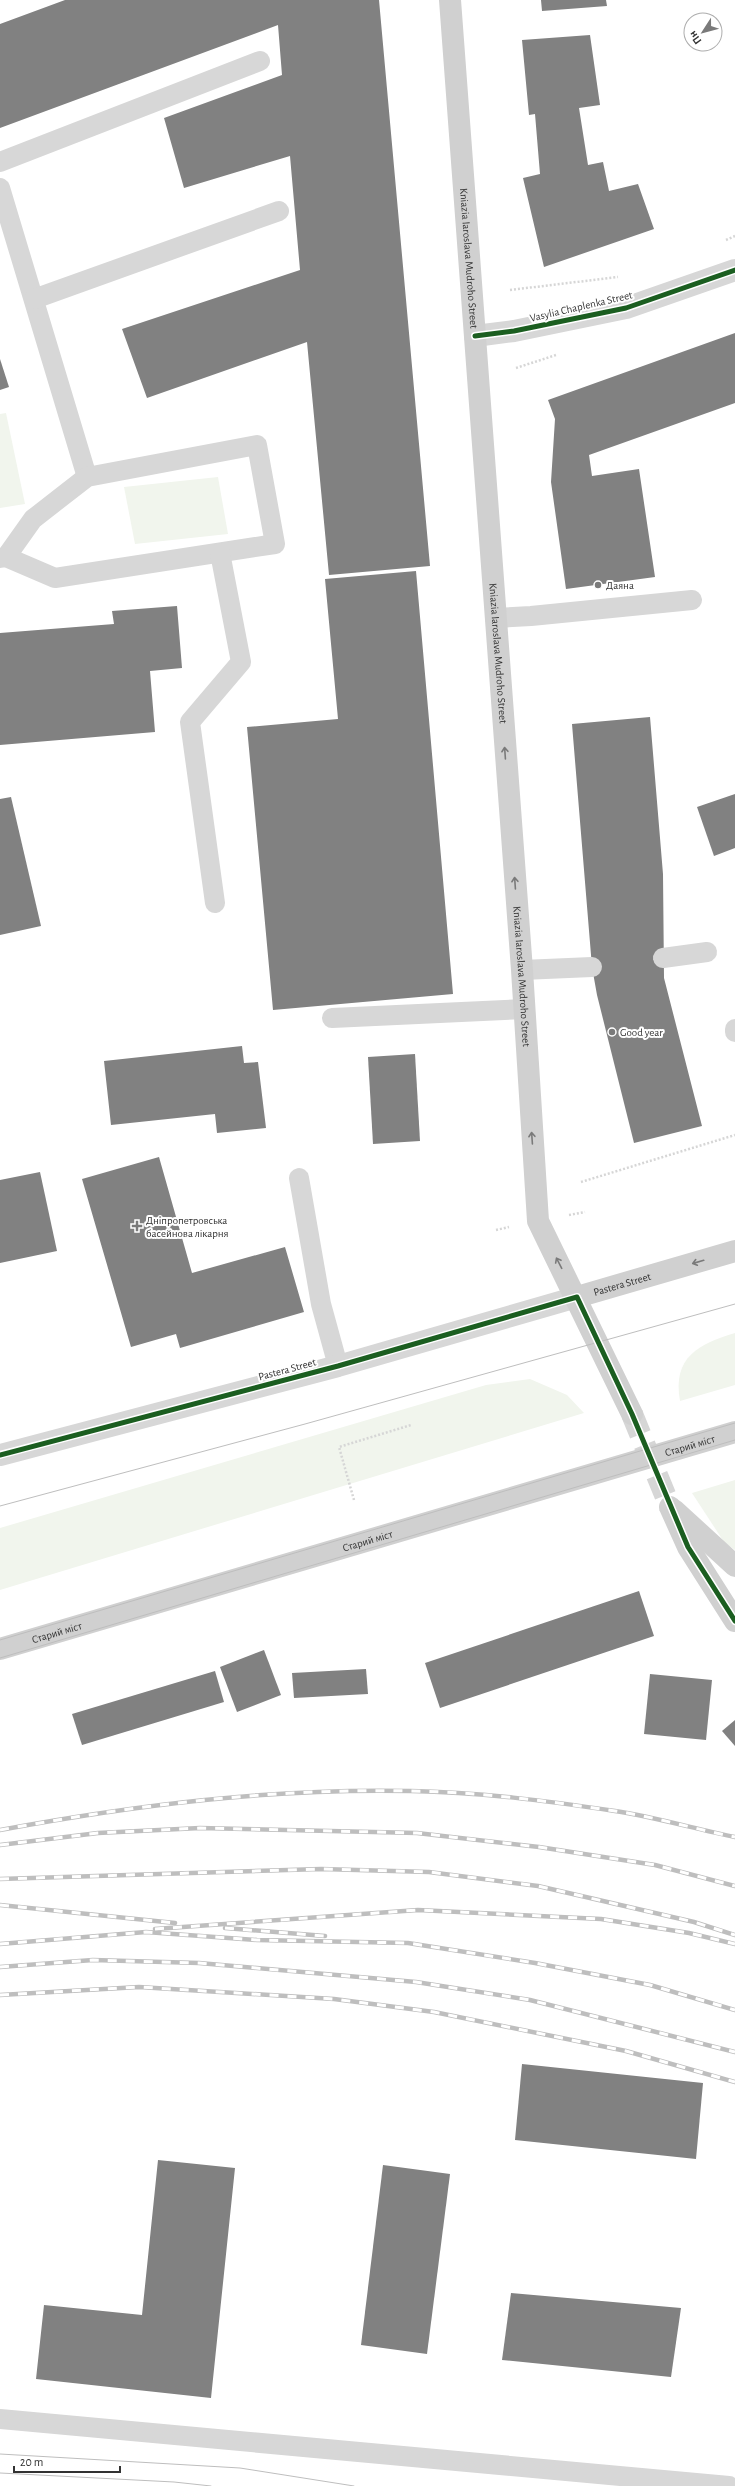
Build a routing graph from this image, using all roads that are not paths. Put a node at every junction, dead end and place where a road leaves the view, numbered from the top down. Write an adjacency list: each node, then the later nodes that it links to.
1 (450, 0): 8 (main road, Kniazia Iaroslava Mudroho Street)
2 (260, 61): 3 (lane)
3 (0, 162)
4 (0, 188): 7 (lane)
5 (279, 211): 7 (lane)
6 (735, 270): 8 (street, Vasylia Chaplenka Street)
7 (34, 299): 9 (lane)
8 (475, 336): 13 (main road, Kniazia Iaroslava Mudroho Street)
9 (87, 477): 10 (lane); 11 (lane)
10 (220, 553): 11 (lane); 14 (lane)
11 (3, 558)
12 (692, 600): 13 (lane)
13 (495, 618): 18 (main road, Kniazia Iaroslava Mudroho Street, one-way to 13)
14 (215, 903)
15 (707, 952): 16 (lane)
16 (663, 958)
17 (592, 967): 18 (lane)
18 (522, 970): 19 (main road, Kniazia Iaroslava Mudroho Street)
19 (524, 1009): 20 (lane); 25 (main road, Kniazia Iaroslava Mudroho Street, one-way to 19)
20 (332, 1018)
21 (735, 1028): 22 (lane)
22 (735, 1032)
23 (299, 1178): 26 (lane)
24 (735, 1251): 25 (main road, Pastera Street, one-way to 25)
25 (577, 1297): 26 (street, Pastera Street); 27 (main road, Kniazia Iaroslava Mudroho Street)
26 (338, 1366): 29 (street, Pastera Street)
27 (632, 1414)
28 (735, 1432): 32 (main road, Старий міст)
29 (0, 1455)
30 (735, 1566): 31 (main road)
31 (735, 1621)
32 (0, 1649)
33 (0, 2419): 34 (lane)
34 (729, 2486)

